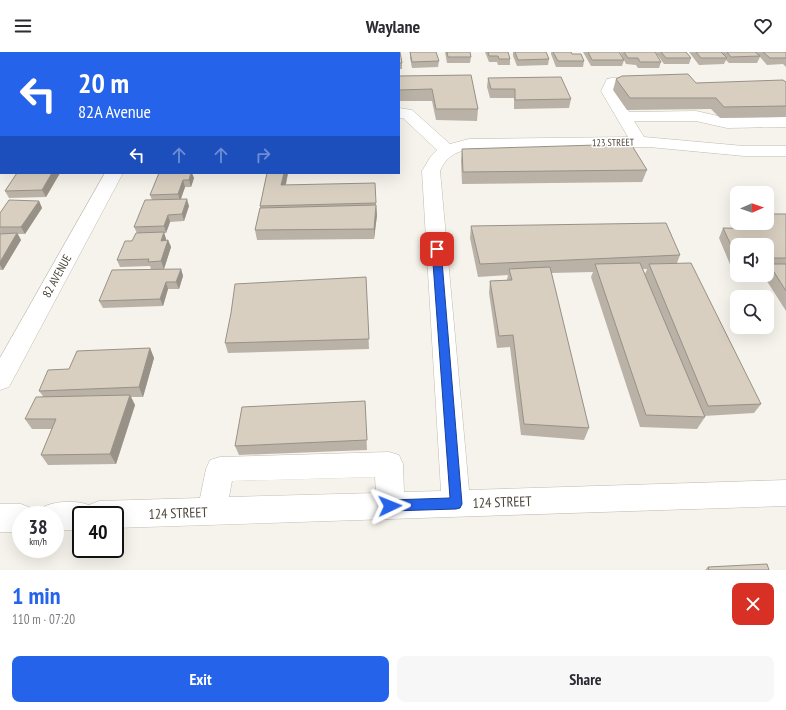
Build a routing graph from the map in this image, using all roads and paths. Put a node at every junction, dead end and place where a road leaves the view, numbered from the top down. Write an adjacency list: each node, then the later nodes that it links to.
1 (659, 81): 3 (street)
2 (400, 113): 8 (street)
3 (624, 117): 4 (street); 6 (street)
4 (780, 122): 5 (street)
5 (786, 138)
6 (639, 142): 7 (street, 123 STREET); 8 (street, 123 STREET)
7 (786, 151)
8 (445, 152): 12 (street)
9 (113, 174): 10 (street, 82 AVENUE)
10 (0, 380)
11 (786, 494): 12 (street, 124 STREET)
12 (456, 504): 13 (street, 124 STREET)
13 (390, 506): 14 (street, 124 STREET); 14 (street)
14 (212, 512): 15 (street, 124 STREET)
15 (124, 514)
16 (0, 518): 17 (street)
17 (12, 518)

